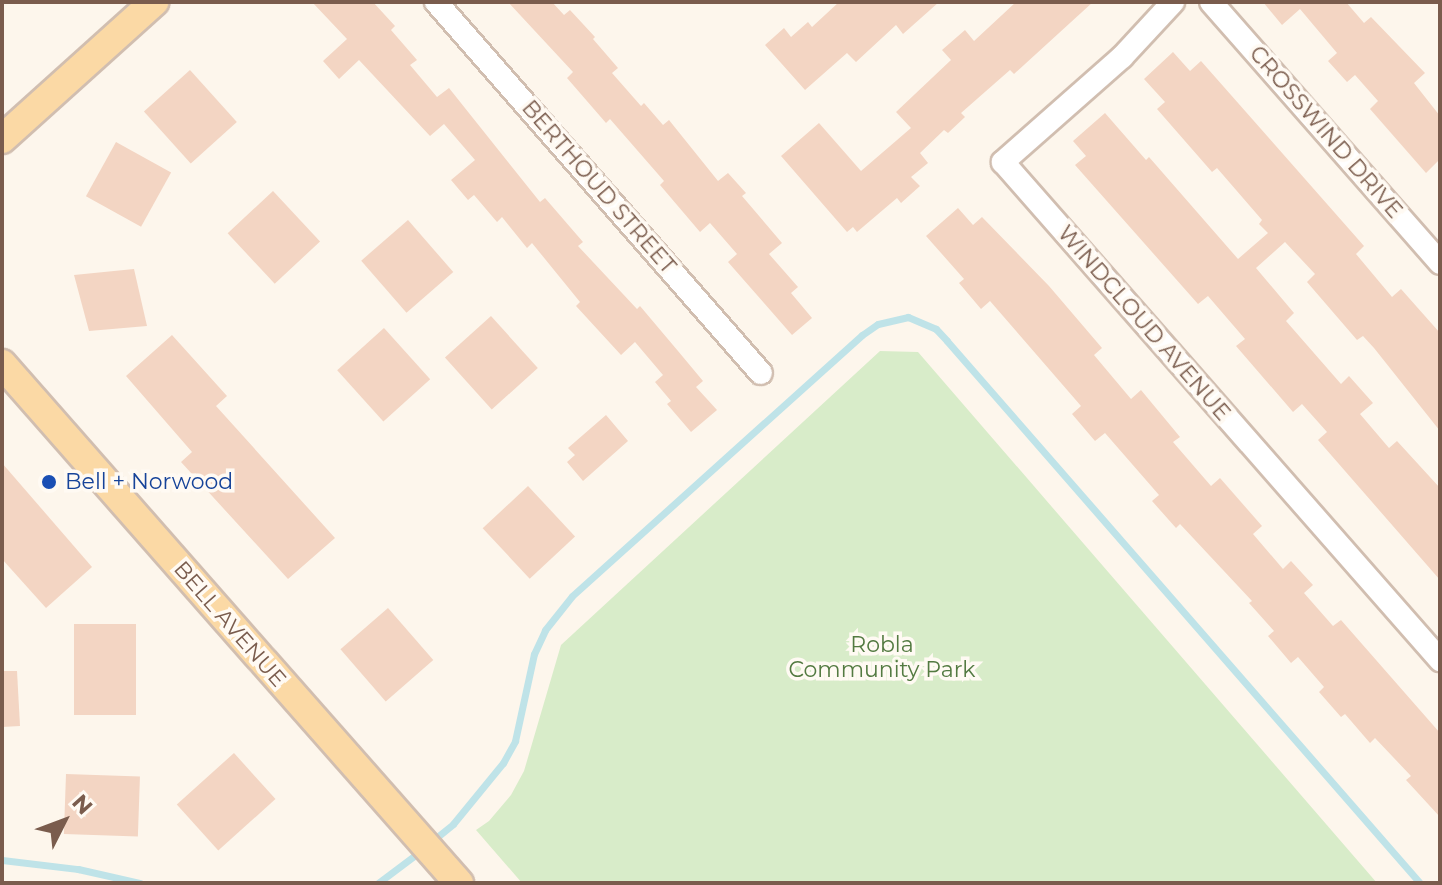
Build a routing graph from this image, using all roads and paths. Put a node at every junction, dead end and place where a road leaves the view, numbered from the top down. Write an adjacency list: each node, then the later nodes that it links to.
1 (154, 2): 5 (main road)
2 (436, 2): 8 (street, BERTHOUD STREET)
3 (1173, 2): 9 (street, WINDCLOUD AVENUE)
4 (1211, 2): 6 (street, CROSSWIND DRIVE)
5 (2, 139)
6 (1440, 263)
7 (2, 364): 10 (main road, BELL AVENUE)
8 (761, 373)
9 (1440, 660)
10 (459, 883)

